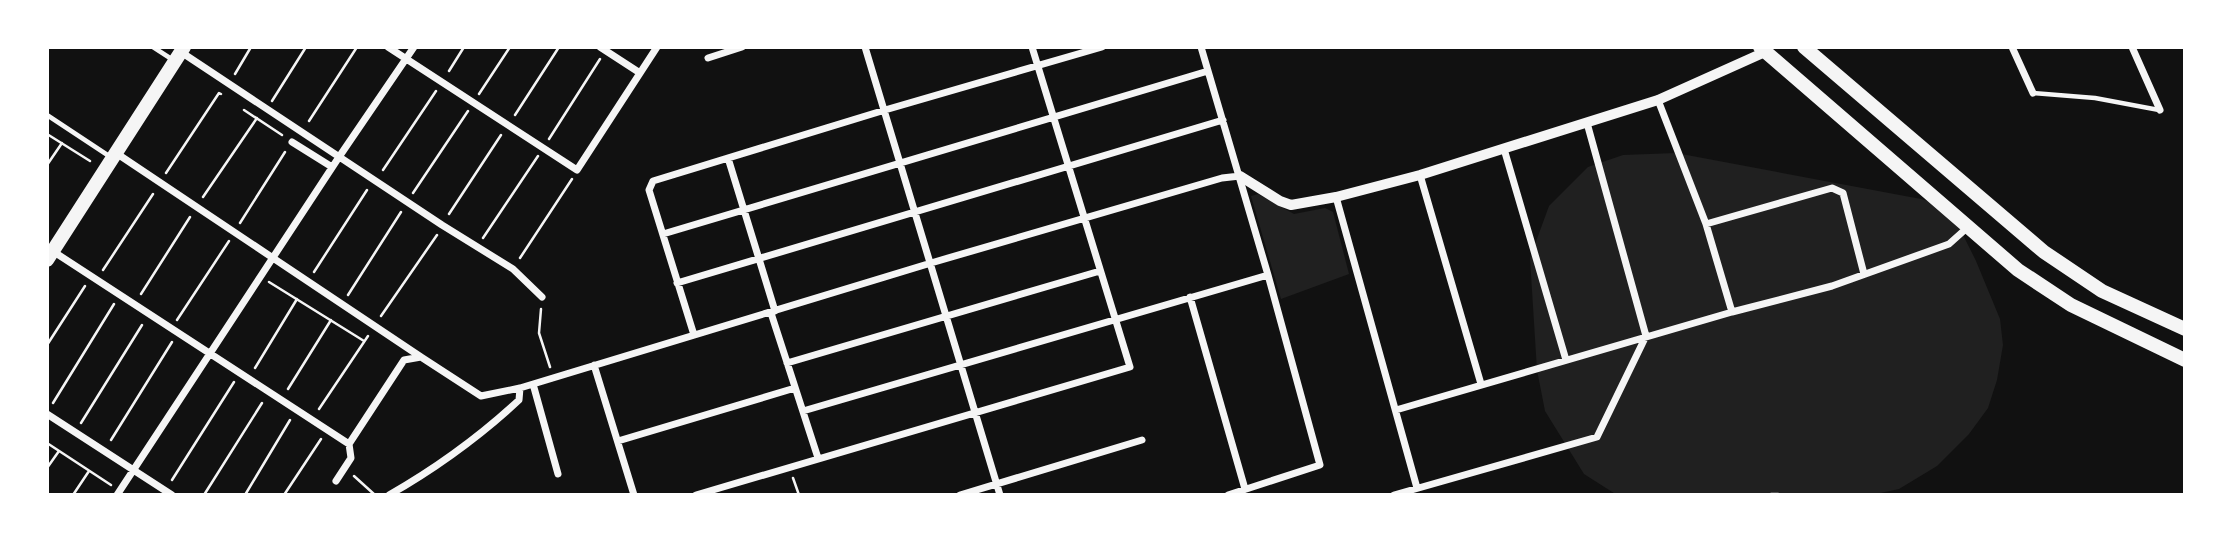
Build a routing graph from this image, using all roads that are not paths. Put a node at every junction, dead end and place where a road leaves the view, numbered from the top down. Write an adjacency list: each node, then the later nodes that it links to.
1 (153, 47): 15 (lane)
2 (388, 47): 17 (street)
3 (414, 47): 17 (street)
4 (657, 47): 20 (street)
5 (742, 47): 16 (street)
6 (865, 47): 23 (street)
7 (1032, 47): 18 (street)
8 (1102, 47): 18 (street)
9 (1201, 47): 19 (street)
10 (1804, 47): 60 (main road)
11 (2012, 47): 21 (street)
12 (2132, 47): 24 (street)
13 (603, 49): 20 (street)
14 (1767, 49): 22 (street); 44 (main road)
15 (180, 54): 31 (main road); 32 (street)
16 (708, 58)
17 (406, 59): 20 (street); 32 (street)
18 (1037, 66): 23 (street); 26 (street)
19 (1208, 71): 26 (street); 27 (street)
20 (640, 73)
21 (2033, 93): 24 (lane)
22 (1658, 100): 28 (street); 43 (street)
23 (885, 110): 33 (street); 34 (street)
24 (2160, 110)
25 (47, 115): 31 (lane)
26 (1053, 117): 34 (street); 35 (street)
27 (1223, 120): 35 (street); 38 (street)
28 (1587, 123): 30 (street); 62 (street)
29 (292, 142): 36 (street)
30 (1504, 149): 37 (street); 65 (street)
31 (114, 155): 46 (main road); 47 (street)
32 (339, 156): 36 (street); 54 (street)
33 (727, 158): 40 (street); 45 (street)
34 (901, 163): 40 (street); 41 (street)
35 (1068, 166): 41 (street); 42 (street)
36 (332, 167): 47 (street)
37 (1420, 175): 39 (street); 71 (street)
38 (1240, 176): 39 (street); 42 (street); 52 (street)
39 (1336, 197): 74 (street)
40 (745, 210): 45 (street); 48 (street)
41 (915, 211): 48 (street); 49 (street)
42 (1083, 218): 49 (street); 50 (street)
43 (1706, 224): 51 (street); 57 (street)
44 (1969, 226): 51 (street); 66 (main road)
45 (663, 234): 53 (street)
46 (49, 253): 63 (street)
47 (273, 257): 63 (street); 64 (street)
48 (759, 258): 53 (street); 56 (street)
49 (930, 263): 56 (street); 58 (street)
50 (1100, 271): 58 (street); 59 (street)
51 (1864, 274): 57 (street)
52 (1268, 275): 55 (street); 87 (street)
53 (677, 283): 61 (street)
54 (542, 298)
55 (1190, 298): 59 (street); 87 (street)
56 (773, 312): 61 (street); 67 (street)
57 (1732, 312): 62 (street)
58 (947, 316): 67 (street); 68 (street)
59 (1114, 319): 68 (street); 77 (street)
60 (2185, 329)
61 (694, 335): 69 (street)
62 (1646, 336): 65 (street); 86 (street)
63 (209, 354): 80 (street); 82 (street)
64 (421, 357): 72 (street); 80 (street)
65 (1566, 359): 71 (street)
66 (2185, 360)
67 (787, 363): 73 (street)
68 (961, 364): 75 (street); 77 (street)
69 (594, 365): 70 (street); 79 (street)
70 (533, 384): 72 (street); 83 (street)
71 (1481, 384): 74 (street)
72 (520, 388): 90 (street)
73 (795, 388): 75 (street); 79 (street)
74 (1396, 410): 86 (street)
75 (803, 411): 81 (street)
76 (47, 413): 82 (street)
77 (976, 413): 81 (street); 85 (street)
78 (1143, 440): 85 (street)
79 (618, 441): 91 (street)
80 (349, 444): 84 (street)
81 (818, 458): 92 (street)
82 (134, 470): 88 (street); 89 (street)
83 (558, 474)
84 (335, 481)
85 (997, 484): 93 (street); 94 (street)
86 (1417, 488): 96 (street)
87 (1245, 489): 95 (street)
88 (118, 493)
89 (169, 493)
90 (389, 495)
91 (634, 495)
92 (696, 495)
93 (960, 495)
94 (1000, 495)
95 (1228, 495)
96 (1394, 495)
97 (1771, 495): 98 (lane)
98 (1778, 495)

